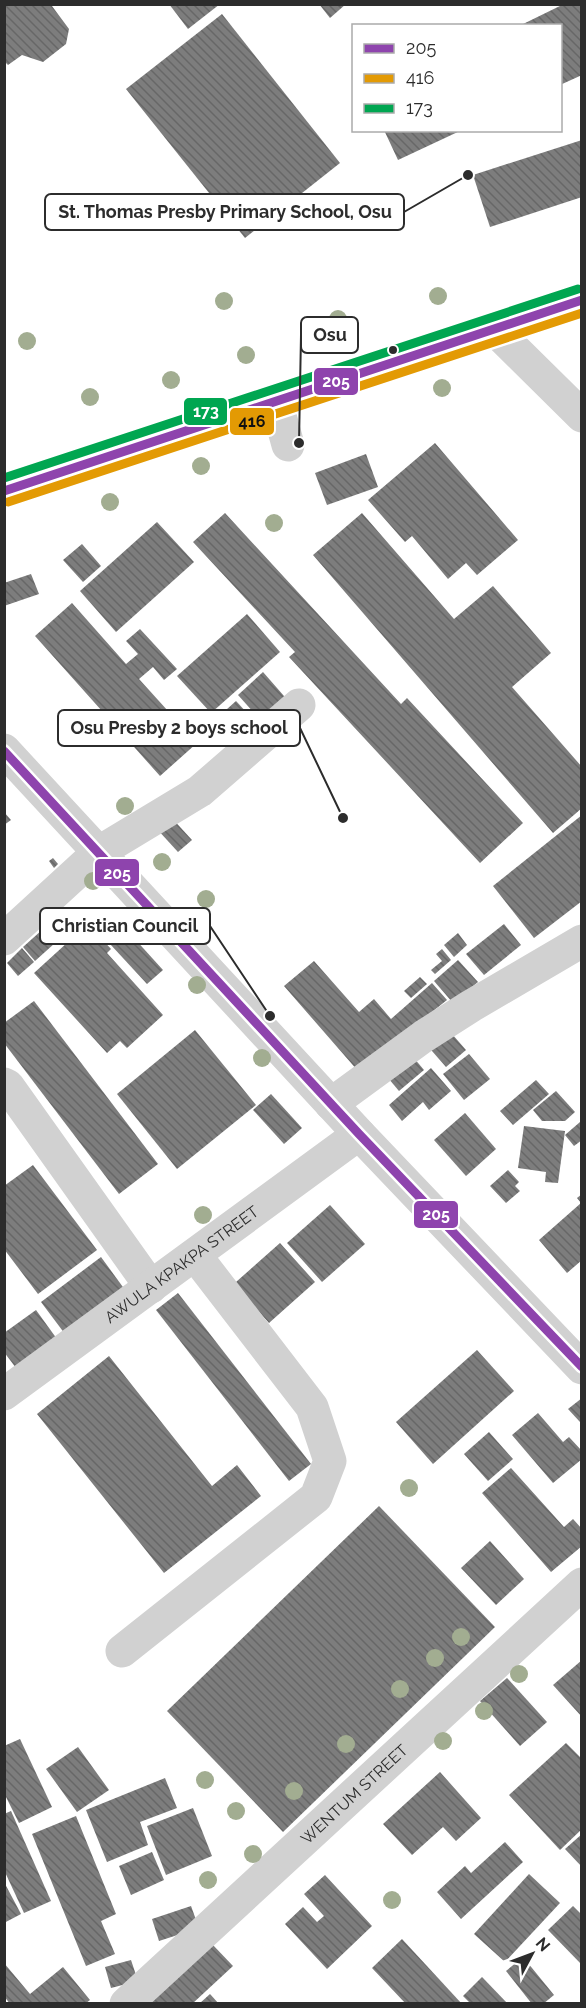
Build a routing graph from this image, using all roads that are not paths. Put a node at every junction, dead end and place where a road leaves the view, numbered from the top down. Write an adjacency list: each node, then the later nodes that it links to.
1 (582, 300): 2 (main road)
2 (494, 329): 3 (main road); 4 (street)
3 (276, 401): 5 (street); 6 (main road)
4 (582, 416)
5 (288, 445)
6 (4, 491)
7 (299, 705): 9 (street)
8 (4, 750): 9 (street)
9 (99, 852): 10 (street); 13 (street)
10 (4, 939)
11 (582, 941): 13 (street)
12 (4, 1084): 16 (street)
13 (331, 1104): 14 (street)
14 (359, 1134): 15 (street, AWULA KPAKPA STREET); 17 (street)
15 (195, 1255): 16 (street, AWULA KPAKPA STREET); 20 (street)
16 (151, 1287): 18 (street, AWULA KPAKPA STREET)
17 (582, 1368)
18 (4, 1394)
19 (582, 1584): 21 (street, WENTUM STREET)
20 (122, 1651)
21 (126, 2004)

